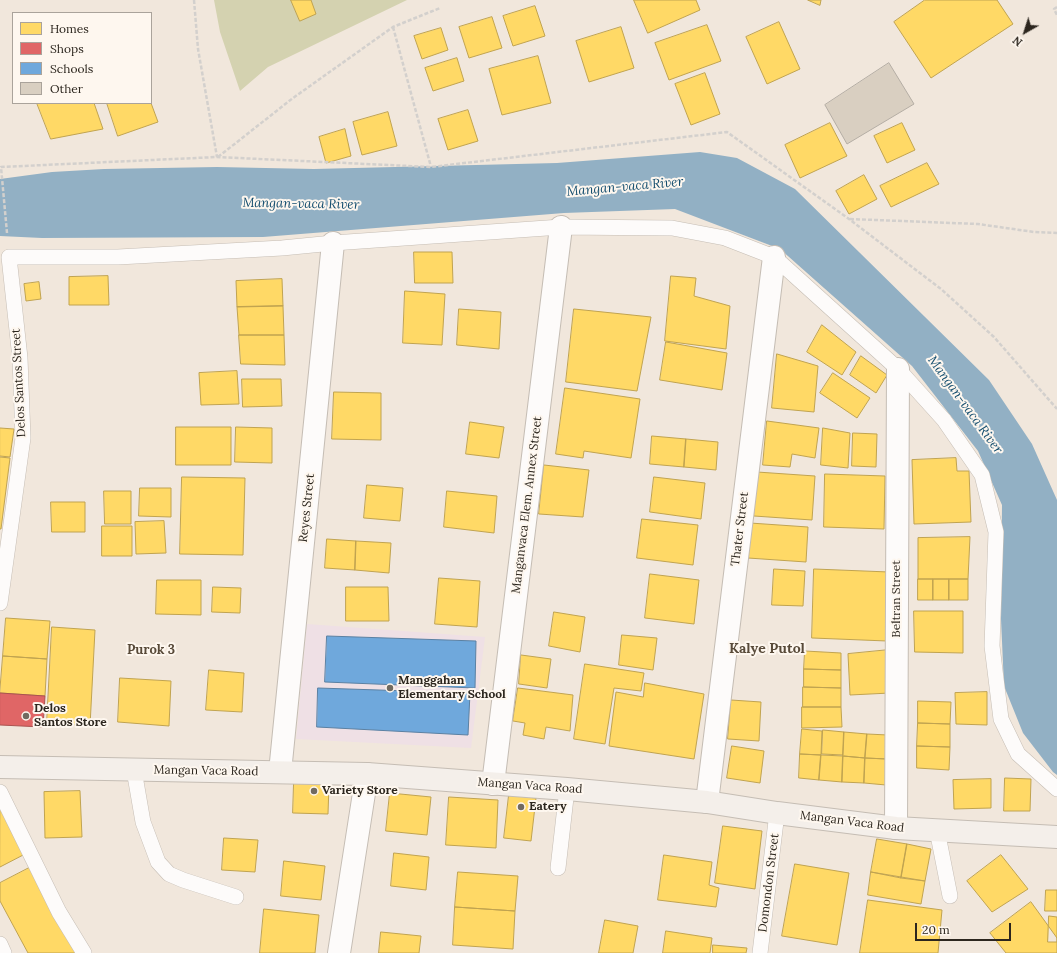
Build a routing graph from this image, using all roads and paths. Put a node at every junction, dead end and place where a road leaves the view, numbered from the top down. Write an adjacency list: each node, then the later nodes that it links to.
1 (194, 0): 6 (path)
2 (1057, 7): 4 (path)
3 (440, 8): 5 (path)
4 (1057, 15)
5 (393, 27): 6 (path); 7 (path)
6 (217, 157): 12 (path)
7 (430, 167)
8 (849, 219): 10 (path)
9 (561, 227): 11 (lane); 13 (lane); 20 (street, Manganvaca Elem. Annex Street)
10 (1057, 233)
11 (333, 243): 12 (lane); 18 (street, Reyes Street)
12 (9, 257): 15 (lane, Delos Santos Street)
13 (774, 257): 14 (lane); 24 (street, Thater Street)
14 (898, 370): 22 (lane); 26 (street, Beltran Street)
15 (0, 603)
16 (0, 767): 17 (main road, Mangan Vaca Road)
17 (134, 770): 18 (main road, Mangan Vaca Road); 31 (lane)
18 (280, 772): 19 (main road, Mangan Vaca Road)
19 (366, 774): 20 (main road, Mangan Vaca Road); 35 (street)
20 (493, 784): 21 (main road, Mangan Vaca Road)
21 (567, 789): 24 (main road, Mangan Vaca Road); 29 (lane)
22 (1057, 789)
23 (0, 792): 34 (lane)
24 (707, 802): 25 (main road, Mangan Vaca Road)
25 (777, 813): 26 (main road, Mangan Vaca Road); 36 (lane, Domondon Street)
26 (896, 828): 27 (main road, Mangan Vaca Road)
27 (937, 830): 28 (main road, Mangan Vaca Road); 30 (lane)
28 (1057, 837)
29 (558, 868)
30 (950, 896)
31 (236, 897)
32 (0, 944): 33 (lane)
33 (4, 953)
34 (84, 953)
35 (339, 953)
36 (760, 953)

